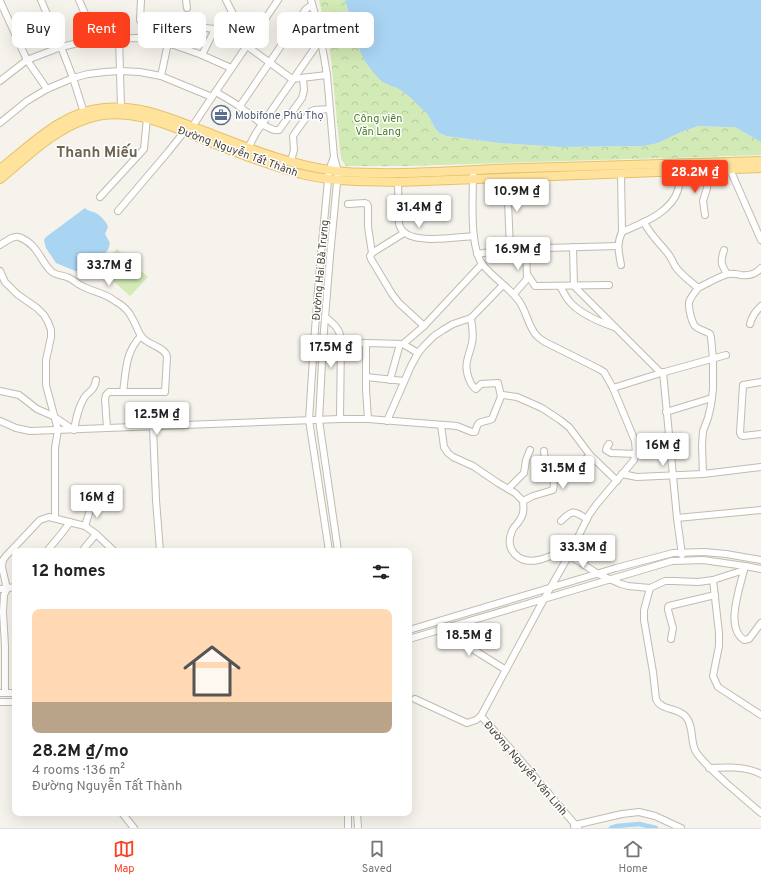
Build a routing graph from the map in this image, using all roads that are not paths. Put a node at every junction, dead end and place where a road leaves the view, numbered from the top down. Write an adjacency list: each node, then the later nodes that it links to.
1 (41, 0): 10 (street)
2 (79, 0): 11 (street)
3 (141, 0): 12 (street)
4 (186, 0): 9 (street)
5 (226, 0): 13 (street)
6 (278, 0): 15 (street)
7 (0, 1): 27 (street)
8 (312, 2): 14 (street, Đường Hai Bà Trưng); 28 (street)
9 (187, 8)
10 (46, 12)
11 (84, 12)
12 (140, 12)
13 (232, 12)
14 (315, 12)
15 (269, 13)
16 (214, 31): 26 (street)
17 (58, 48): 27 (street)
18 (61, 48): 33 (street)
19 (119, 48): 30 (street)
20 (167, 48): 32 (street)
21 (180, 48): 26 (street)
22 (245, 48): 29 (street)
23 (249, 48): 28 (street)
24 (314, 48): 35 (street)
25 (322, 48): 31 (street, Đường Hai Bà Trưng)
26 (202, 55): 29 (street)
27 (27, 60): 36 (street); 37 (street)
28 (269, 63): 35 (street); 39 (street)
29 (231, 68): 38 (street)
30 (120, 71): 32 (street); 33 (street); 40 (street)
31 (327, 75): 34 (street); 41 (street, Đường Hai Bà Trưng)
32 (161, 76): 38 (street)
33 (73, 78): 37 (street); 42 (street)
34 (303, 78): 35 (street); 45 (street)
35 (292, 79): 45 (street)
36 (0, 81)
37 (47, 89): 44 (street)
38 (214, 94): 39 (street); 46 (street)
39 (240, 106): 45 (street)
40 (121, 107): 42 (main road, Đường Nguyễn Tất Thành); 46 (main road, Đường Nguyễn Tất Thành)
41 (330, 109): 48 (street, Đường Hai Bà Trưng); 49 (street)
42 (85, 116): 43 (main road, Đường Nguyễn Tất Thành); 57 (main road, Đường Nguyễn Tất Thành)
43 (147, 118): 46 (main road, Đường Nguyễn Tất Thành); 64 (street)
44 (0, 123)
45 (263, 124): 47 (street)
46 (188, 131): 47 (main road, Đường Nguyễn Tất Thành); 61 (main road, Đường Nguyễn Tất Thành); 66 (street)
47 (248, 148): 49 (main road, Đường Nguyễn Tất Thành)
48 (334, 157): 54 (street, Đường Hai Bà Trưng); 56 (street, Đường Hai Bà Trưng)
49 (290, 161): 54 (main road, Đường Nguyễn Tất Thành)
50 (761, 161): 51 (main road, Đường Nguyễn Tất Thành)
51 (728, 166): 52 (main road, Đường Nguyễn Tất Thành); 53 (main road, Đường Nguyễn Tất Thành); 55 (main road, Đường Nguyễn Tất Thành); 72 (street)
52 (681, 168): 55 (main road, Đường Nguyễn Tất Thành); 58 (main road, Đường Nguyễn Tất Thành); 59 (main road, Đường Nguyễn Tất Thành); 68 (street)
53 (761, 168)
54 (329, 170): 56 (main road, Đường Nguyễn Tất Thành); 61 (street, Đường Hai Bà Trưng)
55 (708, 170): 67 (street)
56 (338, 172): 59 (main road, Đường Nguyễn Tất Thành); 62 (street, Đường Hai Bà Trưng)
57 (1, 173)
58 (621, 173): 60 (main road, Đường Nguyễn Tất Thành); 69 (street)
59 (473, 174): 60 (main road, Đường Nguyễn Tất Thành); 63 (main road, Đường Nguyễn Tất Thành); 71 (street)
60 (507, 177): 76 (street)
61 (328, 179): 62 (main road, Đường Nguyễn Tất Thành); 122 (street, Đường Hai Bà Trưng)
62 (338, 180): 63 (main road, Đường Nguyễn Tất Thành); 94 (street, Đường Hai Bà Trưng)
63 (398, 182): 70 (street)
64 (100, 197)
65 (348, 204): 79 (street)
66 (118, 211)
67 (705, 215)
68 (644, 222): 69 (street); 91 (street)
69 (622, 232): 74 (street)
70 (404, 233): 71 (street); 79 (street)
71 (474, 236): 80 (street)
72 (761, 240)
73 (0, 245): 99 (street)
74 (618, 246): 75 (street); 82 (street)
75 (573, 247): 77 (street); 90 (street)
76 (510, 249): 77 (street); 80 (street)
77 (526, 249): 85 (street)
78 (724, 250): 86 (street)
79 (372, 253): 97 (street)
80 (477, 254): 81 (street)
81 (482, 264): 87 (street); 97 (street)
82 (621, 265)
83 (761, 268): 86 (street)
84 (0, 271): 119 (street)
85 (527, 274): 89 (street); 92 (street)
86 (727, 274): 91 (street)
87 (502, 285): 92 (street); 95 (street)
88 (609, 285): 90 (street)
89 (560, 286): 90 (street); 98 (street)
90 (574, 286): 98 (street)
91 (698, 288): 106 (street)
92 (514, 294): 113 (street)
93 (761, 306): 96 (street)
94 (325, 318): 100 (street, Đường Hai Bà Trưng); 103 (street)
95 (471, 318): 104 (street); 116 (street)
96 (750, 324)
97 (424, 326): 102 (street)
98 (616, 328): 107 (street)
99 (141, 336): 115 (street); 115 (street)
100 (323, 343): 103 (street); 123 (street, Đường Hai Bà Trưng)
101 (366, 343): 102 (street); 103 (street); 108 (street)
102 (402, 344): 104 (street); 110 (street)
103 (340, 345): 120 (street)
104 (418, 353): 111 (street)
105 (726, 354): 106 (street)
106 (713, 359): 107 (street); 117 (street)
107 (662, 372): 113 (street); 118 (street)
108 (366, 377): 110 (street); 121 (street)
109 (96, 380): 130 (street)
110 (390, 380): 111 (street)
111 (404, 381): 125 (street)
112 (761, 382): 131 (street)
113 (613, 388): 135 (street)
114 (0, 391): 119 (street)
115 (123, 392): 128 (street)
116 (501, 396): 126 (street); 136 (street)
117 (712, 398): 118 (street); 139 (street)
118 (666, 412): 141 (street)
119 (53, 416): 129 (street); 130 (street)
120 (340, 419): 121 (street); 123 (street)
121 (368, 419): 125 (street)
122 (309, 420): 123 (street); 127 (street); 159 (street, Đường Hai Bà Trưng)
123 (318, 420): 160 (street, Đường Hai Bà Trưng)
124 (0, 421): 129 (street)
125 (387, 421): 126 (street)
126 (441, 425): 143 (street)
127 (153, 427): 128 (street); 158 (street)
128 (107, 428): 130 (street)
129 (58, 430): 130 (street); 147 (street)
130 (74, 430)
131 (761, 434)
132 (609, 444): 135 (street)
133 (530, 450): 143 (street)
134 (544, 451): 144 (street)
135 (636, 454): 138 (street, Đường Nguyễn Văn Linh)
136 (590, 455): 140 (street); 142 (street)
137 (761, 467): 139 (street)
138 (622, 474): 141 (street); 142 (street, Đường Nguyễn Văn Linh)
139 (704, 474): 141 (street)
140 (568, 475)
141 (672, 475): 148 (street)
142 (617, 481): 149 (street, Đường Nguyễn Văn Linh)
143 (508, 489): 144 (street)
144 (523, 501): 163 (street)
145 (91, 507): 152 (street)
146 (761, 510): 148 (street)
147 (55, 518): 151 (street); 154 (street)
148 (677, 518): 162 (street)
149 (587, 519): 150 (street); 163 (street, Đường Nguyễn Văn Linh)
150 (561, 521)
151 (70, 522): 152 (street); 155 (street)
152 (86, 526): 153 (street)
153 (96, 534): 156 (street); 157 (street)
154 (14, 548)
155 (50, 548)
156 (84, 548)
157 (111, 548)
158 (160, 548)
159 (329, 548)
160 (338, 548)
161 (12, 550): 172 (street)
162 (682, 552): 164 (street); 165 (street); 168 (street)
163 (569, 555): 168 (street); 173 (street, Đường Nguyễn Văn Linh)
164 (761, 560)
165 (683, 561): 166 (street); 169 (street)
166 (745, 568): 167 (street); 170 (street); 178 (street)
167 (761, 569)
168 (598, 574): 169 (street); 173 (street)
169 (610, 579): 174 (street); 177 (street)
170 (713, 580): 174 (street); 176 (street)
171 (12, 587): 172 (street)
172 (7, 588): 175 (street); 184 (street)
173 (550, 588): 177 (street, Đường Nguyễn Văn Linh); 179 (street)
174 (650, 588): 190 (street)
175 (0, 589)
176 (715, 595): 182 (street); 188 (street)
177 (544, 599): 180 (street); 183 (street, Đường Nguyễn Văn Linh)
178 (761, 624)
179 (412, 629)
180 (443, 629): 181 (street); 183 (street)
181 (412, 638)
182 (671, 639)
183 (506, 670): 189 (street, Đường Nguyễn Văn Linh)
184 (2, 693)
185 (415, 699): 189 (street)
186 (0, 702): 187 (street)
187 (12, 702)
188 (761, 715)
189 (481, 716): 196 (street, Đường Nguyễn Văn Linh)
190 (709, 768): 191 (street); 192 (street)
191 (761, 774)
192 (761, 813)
193 (124, 816): 197 (street)
194 (348, 816): 198 (street)
195 (357, 816): 199 (street)
196 (575, 827): 200 (street)
197 (134, 828)
198 (348, 828)
199 (358, 828)
200 (681, 828)

